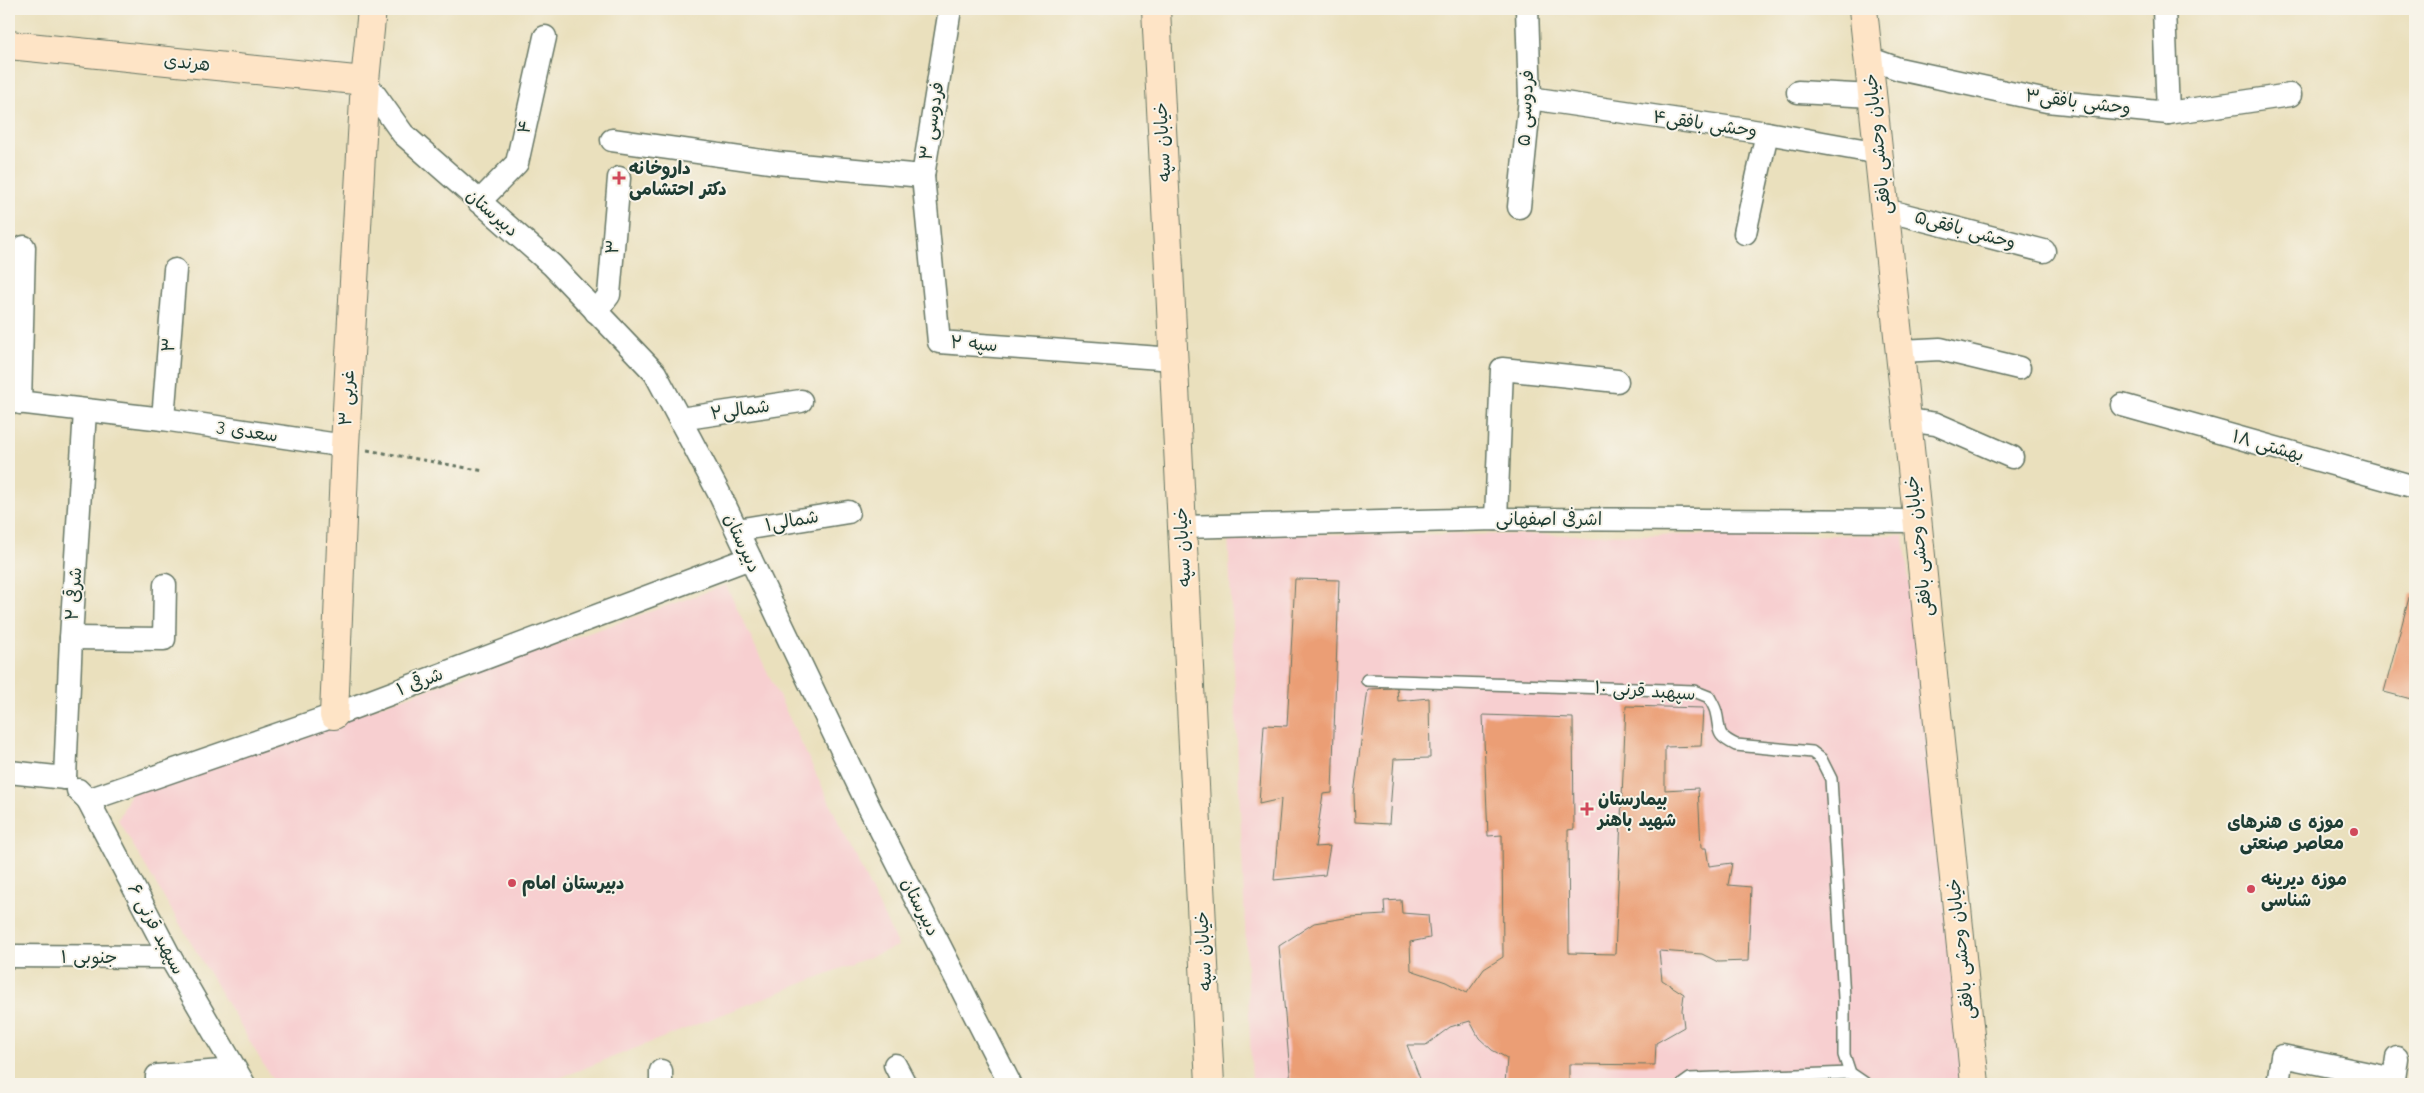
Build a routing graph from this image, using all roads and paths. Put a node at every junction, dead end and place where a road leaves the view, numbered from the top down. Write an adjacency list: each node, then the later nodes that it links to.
1 (372, 9): 10 (street, ۳ غربی)
2 (950, 9): 19 (street, فردوسی ۳)
3 (1156, 9): 30 (street, خیابان سپه)
4 (1527, 9): 14 (street, فردوسی ۵)
5 (1862, 9): 9 (street, خیابان وحشی بافقی)
6 (2164, 9): 15 (street)
7 (545, 38): 21 (street, ۴)
8 (13, 49): 10 (street, هرندی)
9 (1868, 58): 13 (street, خیابان وحشی بافقی); 15 (street, وحشی بافقی۳)
10 (365, 82): 21 (street, دبیرستان); 40 (street, ۳ غربی)
11 (1798, 92): 13 (street)
12 (2290, 95): 15 (street, وحشی بافقی۳)
13 (1872, 96): 18 (street, خیابان وحشی بافقی)
14 (1530, 98): 16 (street, وحشی بافقی۴); 22 (street, فردوسی ۵)
15 (2168, 113)
16 (1767, 133): 18 (street, وحشی بافقی۴); 24 (street)
17 (612, 140): 19 (street, فردوسی ۳)
18 (1879, 153): 23 (street, خیابان وحشی بافقی)
19 (923, 176): 30 (street, سپه ۲)
20 (619, 178): 28 (street, ۳)
21 (479, 202): 28 (street, دبیرستان)
22 (1519, 207)
23 (1886, 210): 26 (street, وحشی بافقی۵); 29 (street, خیابان وحشی بافقی)
24 (1745, 233)
25 (24, 247): 34 (street)
26 (2044, 252)
27 (175, 270): 37 (street, ۳)
28 (596, 312): 38 (street, دبیرستان)
29 (1901, 351): 31 (street); 39 (street, خیابان وحشی بافقی)
30 (1174, 359): 47 (street, خیابان سپه)
31 (2019, 368)
32 (1617, 381): 45 (street)
33 (801, 401): 38 (street, شمالی۲)
34 (14, 402): 36 (street, سعدی 3)
35 (2122, 405): 43 (street, بهشتی ۱۸)
36 (86, 411): 37 (street, سعدی 3); 51 (street, شرقی ۲)
37 (163, 419): 40 (street, سعدی 3)
38 (680, 420): 48 (street, دبیرستان)
39 (1907, 420): 41 (street); 46 (street, خیابان وحشی بافقی)
40 (345, 446): 42 (path); 53 (street, ۳ غربی)
41 (2012, 457)
42 (484, 471)
43 (2415, 487)
44 (848, 512): 48 (street, شمالی۱)
45 (1496, 519): 46 (street, اشرفی اصفهانی); 47 (street, اشرفی اصفهانی)
46 (1916, 521): 69 (street, خیابان وحشی بافقی)
47 (1182, 527): 66 (street, خیابان سپه)
48 (737, 530): 49 (street, دبیرستان)
49 (750, 558): 53 (street, شرقی ۱); 65 (street, دبیرستان)
50 (165, 585): 51 (street)
51 (71, 638): 55 (street, شرقی ۲)
52 (1366, 680): 61 (lane, سپهبد قرنی ۱۰)
53 (334, 715): 56 (street, شرقی ۱)
54 (9, 772): 55 (street)
55 (65, 778): 56 (street, سپهبد قرنی ۶)
56 (88, 800): 58 (street, سپهبد قرنی ۶)
57 (9, 956): 58 (street, ۱ جنوبی)
58 (170, 957): 62 (street, سپهبد قرنی ۶)
59 (2397, 1058): 70 (street)
60 (895, 1064): 64 (street)
61 (1850, 1073): 67 (lane); 68 (lane)
62 (240, 1077): 63 (street)
63 (158, 1084)
64 (906, 1084)
65 (1010, 1084)
66 (1210, 1084)
67 (1683, 1084)
68 (1866, 1084)
69 (1975, 1084)
70 (2278, 1084)

